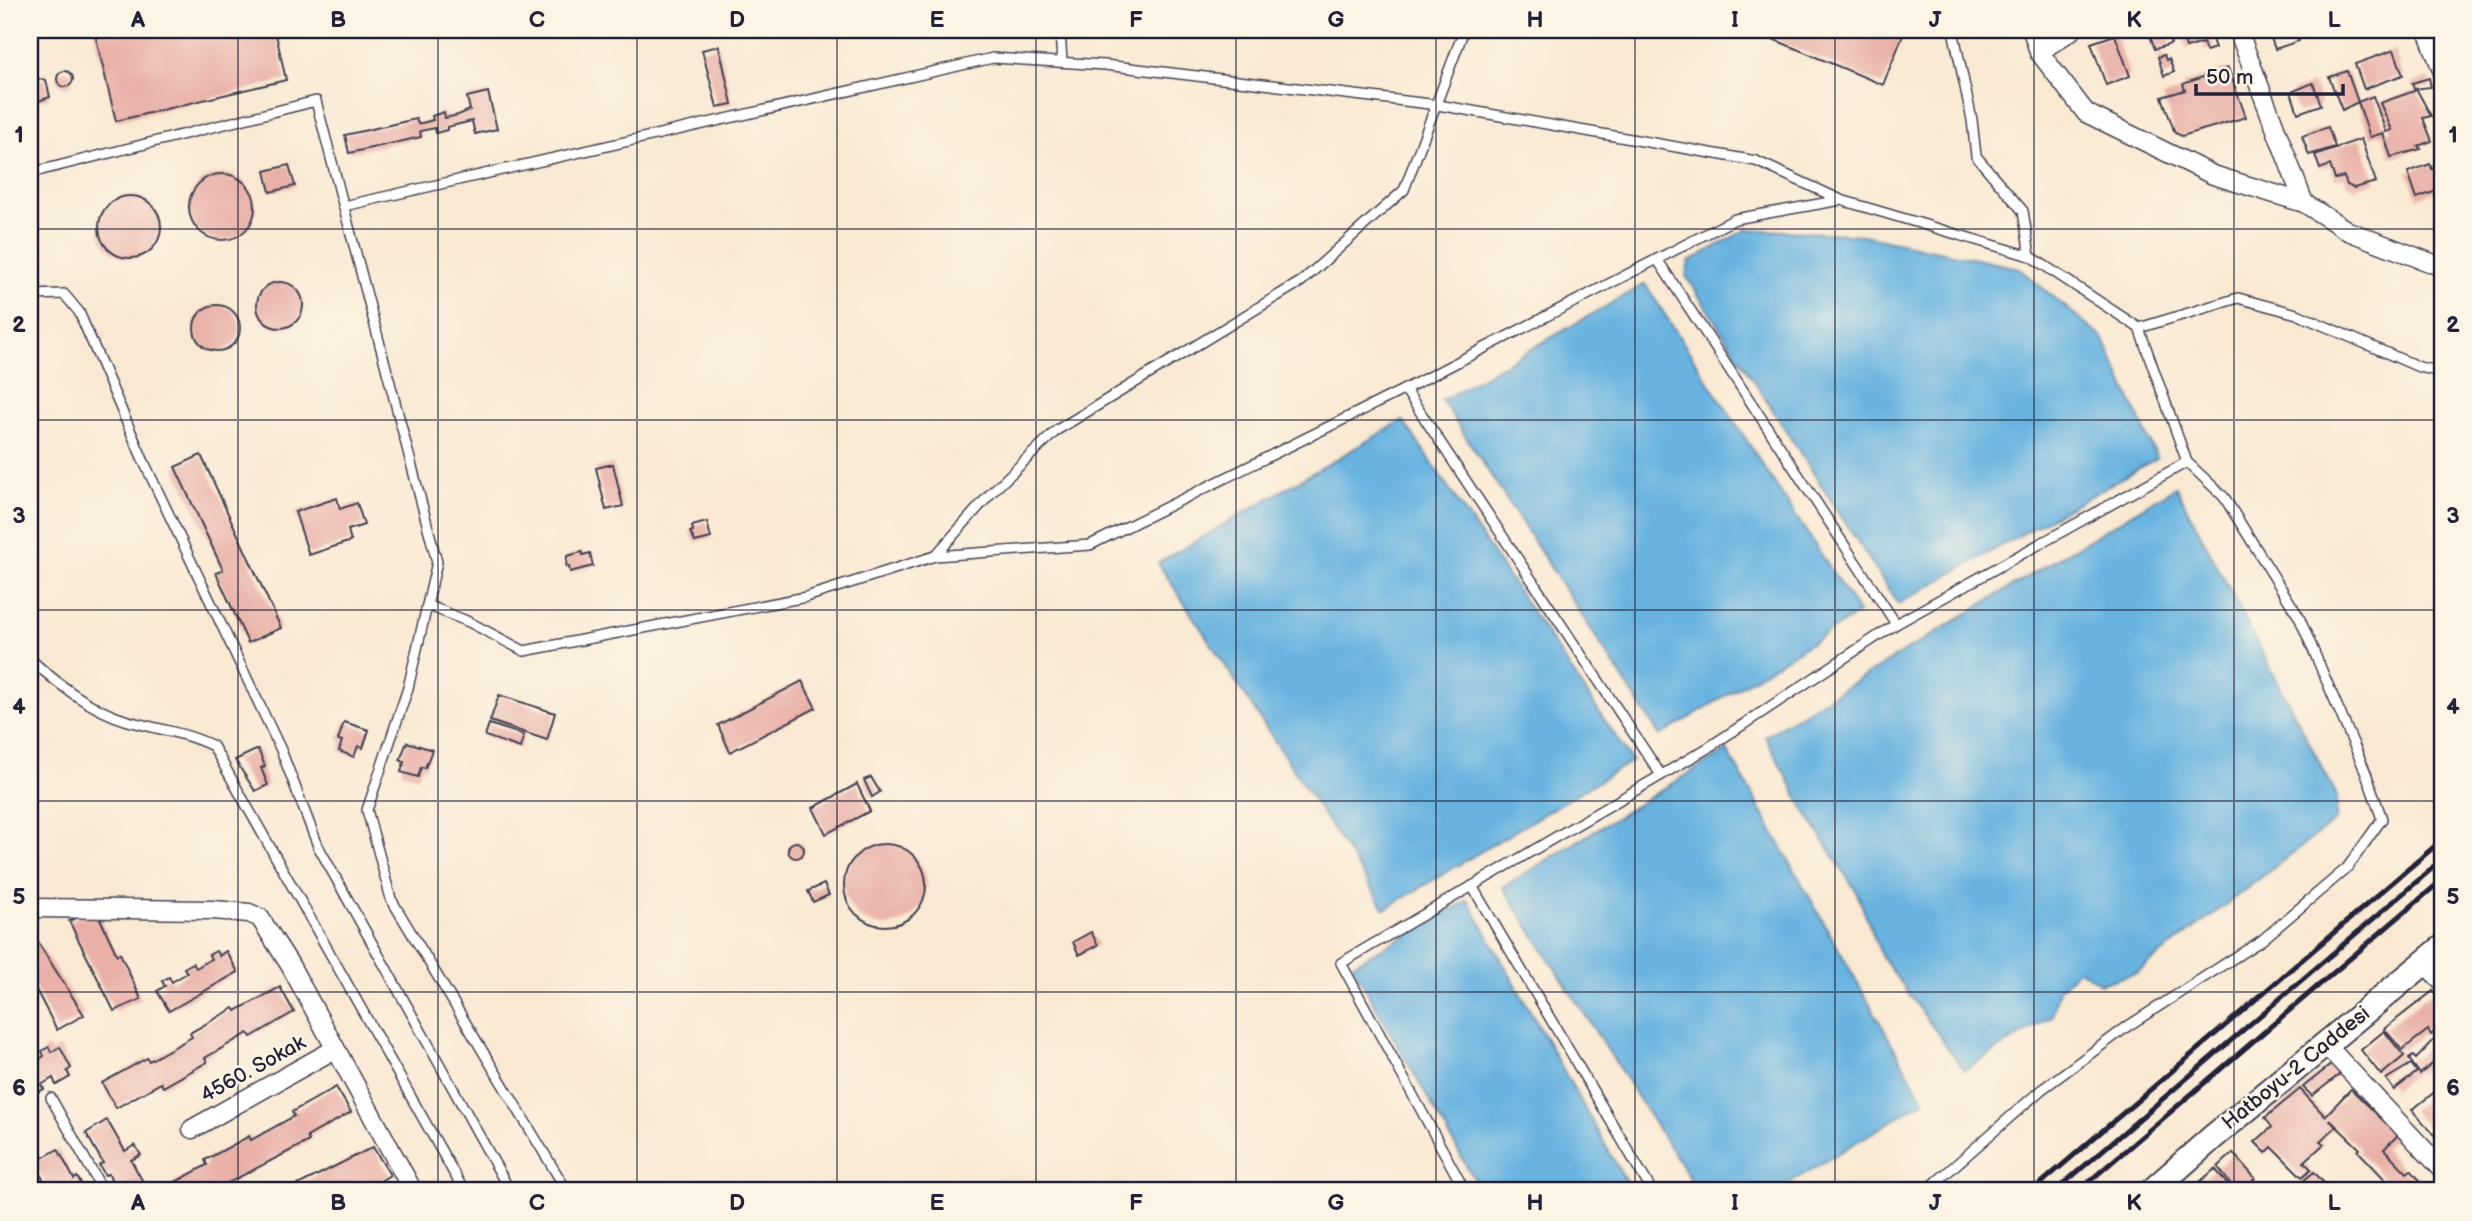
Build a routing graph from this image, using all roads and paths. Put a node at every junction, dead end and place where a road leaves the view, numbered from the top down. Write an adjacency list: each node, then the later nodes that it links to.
1 (1060, 30): 9 (lane)
2 (1464, 30): 11 (lane)
3 (1953, 30): 16 (lane)
4 (2032, 30): 8 (street)
5 (2072, 30): 8 (street)
6 (2238, 30): 14 (street)
7 (2427, 30): 10 (street)
8 (2039, 52): 14 (street)
9 (1062, 62): 11 (lane); 15 (lane)
10 (2442, 70)
11 (1438, 105): 13 (lane); 24 (lane)
12 (30, 173): 15 (lane)
13 (1841, 200): 16 (lane); 17 (lane)
14 (2304, 203): 18 (street)
15 (344, 206): 25 (lane)
16 (2030, 256): 20 (lane)
17 (1657, 259): 22 (lane); 26 (lane)
18 (2442, 267)
19 (30, 295): 41 (lane)
20 (2139, 328): 21 (lane); 23 (lane)
21 (2442, 372)
22 (1405, 389): 24 (lane); 28 (lane)
23 (2187, 462): 26 (lane); 45 (lane)
24 (936, 556): 25 (lane)
25 (427, 605): 42 (lane)
26 (1896, 624): 28 (lane)
27 (30, 659): 40 (lane)
28 (1661, 775): 29 (lane)
29 (1472, 886): 43 (lane); 44 (lane)
30 (30, 908): 34 (street)
31 (2433, 956): 32 (street); 33 (main road, Hatboyu-2 Caddesi)
32 (2442, 981)
33 (2325, 1044): 37 (street); 46 (main road, Hatboyu-2 Caddesi)
34 (335, 1049): 36 (street, 4560. Sokak); 39 (street)
35 (51, 1098): 38 (lane)
36 (192, 1129)
37 (2442, 1169)
38 (103, 1191)
39 (413, 1191)
40 (464, 1191)
41 (510, 1191)
42 (567, 1191)
43 (1465, 1191)
44 (1652, 1191)
45 (1926, 1191)
46 (2152, 1191)

